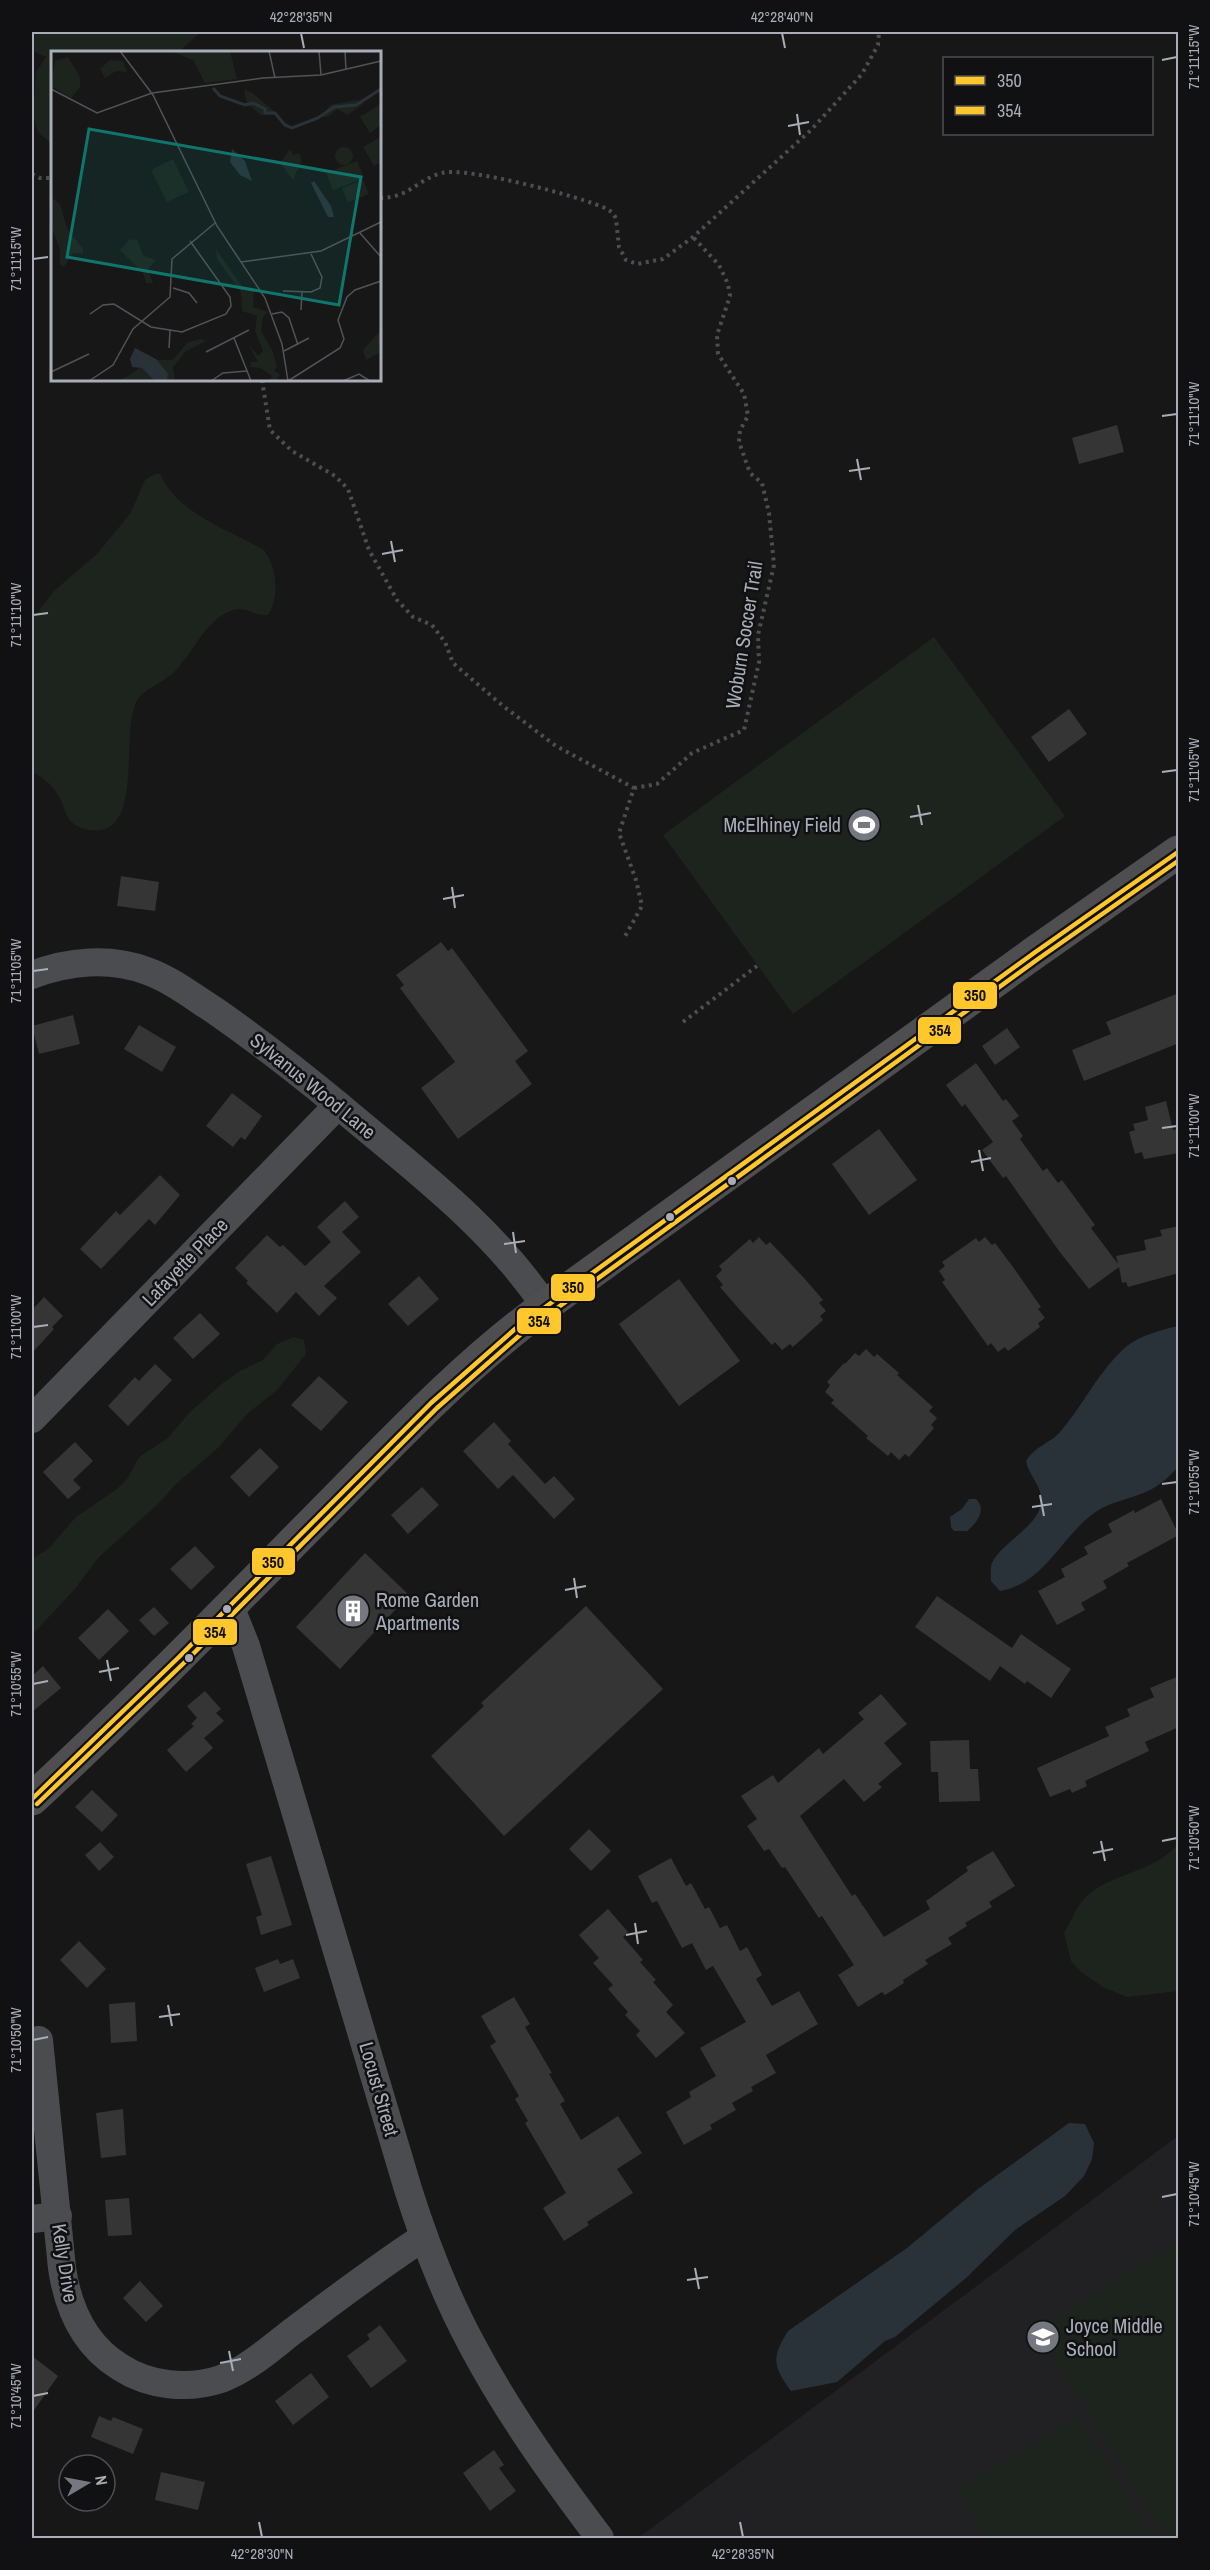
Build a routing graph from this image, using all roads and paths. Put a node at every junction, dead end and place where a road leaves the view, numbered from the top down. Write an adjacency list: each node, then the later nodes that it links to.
1 (879, 32): 5 (path)
2 (32, 174): 3 (path)
3 (51, 178)
4 (381, 198): 5 (path)
5 (693, 237): 7 (path, Woburn Soccer Trail)
6 (262, 381): 7 (path)
7 (634, 788): 9 (path)
8 (1179, 852): 14 (highway)
9 (624, 938)
10 (757, 966): 12 (path)
11 (32, 975): 13 (street, Sylvanus Wood Lane)
12 (683, 1022)
13 (338, 1105): 14 (street, Sylvanus Wood Lane); 15 (street, Lafayette Place)
14 (545, 1306): 16 (highway)
15 (32, 1419)
16 (230, 1606): 17 (highway); 20 (street, Locust Street)
17 (32, 1799)
18 (39, 2040): 19 (street, Kelly Drive)
19 (45, 2217): 20 (street, Kelly Drive)
20 (424, 2237): 21 (street, Locust Street)
21 (600, 2538)

